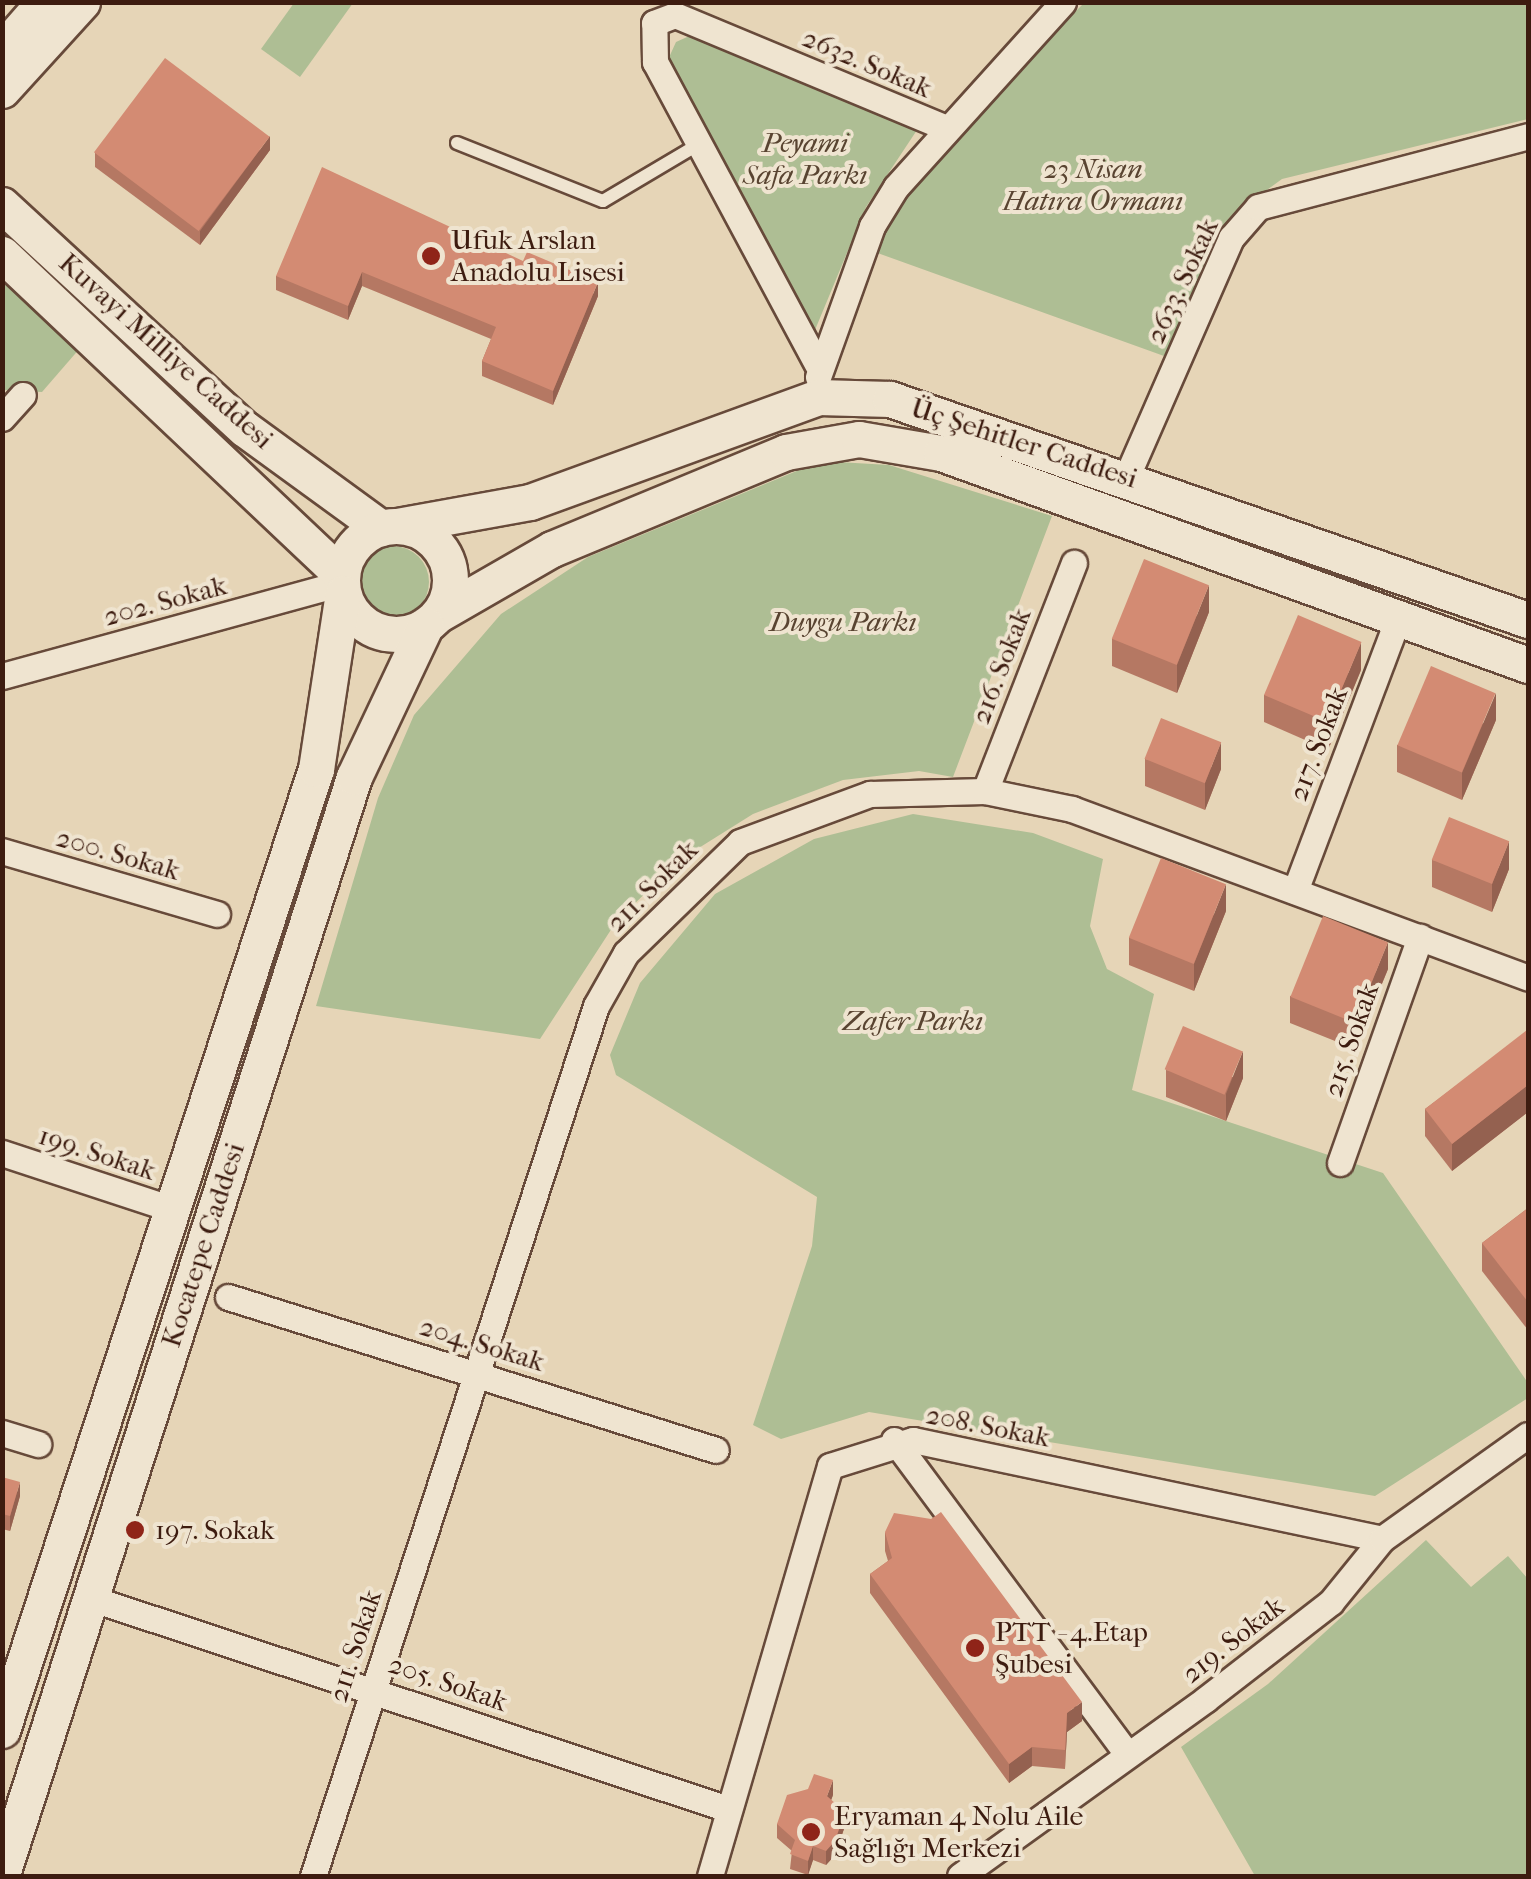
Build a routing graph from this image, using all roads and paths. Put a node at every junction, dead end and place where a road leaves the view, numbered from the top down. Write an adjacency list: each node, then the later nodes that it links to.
1 (44, 2): 4 (main road)
2 (82, 2): 5 (main road)
3 (1063, 2): 6 (street, 2632. Sokak)
4 (2, 50)
5 (2, 90)
6 (946, 128): 9 (street, 2632. Sokak); 12 (street, 2632. Sokak)
7 (1528, 136): 15 (street, 2633. Sokak)
8 (457, 143): 9 (lane)
9 (700, 144): 12 (street)
10 (2, 205): 16 (main road, Kuvayi Milliye Caddesi)
11 (2, 254): 18 (main road, Kuvayi Milliye Caddesi)
12 (818, 380): 15 (main road, Üç Şehitler Caddesi); 16 (main road, Üç Şehitler Caddesi)
13 (23, 396): 14 (street)
14 (2, 418)
15 (1127, 476): 21 (main road, Üç Şehitler Caddesi)
16 (389, 527): 18 (main road); 20 (main road)
17 (1074, 563): 24 (street, 216. Sokak)
18 (343, 584): 20 (main road); 23 (street, 202. Sokak); 32 (main road, Kocatepe Caddesi)
19 (1398, 618): 20 (main road, Üç Şehitler Caddesi); 22 (main road, Üç Şehitler Caddesi); 26 (street, 217. Sokak)
20 (432, 620): 41 (main road, Kocatepe Caddesi)
21 (1528, 620)
22 (1528, 665)
23 (2, 676)
24 (985, 791): 26 (street, 211. Sokak); 34 (street, 211. Sokak)
25 (2, 852): 27 (street, 200. Sokak)
26 (1295, 891): 28 (street, 211. Sokak)
27 (217, 914)
28 (1420, 937): 29 (street, 211. Sokak); 31 (street, 215. Sokak)
29 (1528, 978)
30 (2, 1154): 32 (street, 199. Sokak)
31 (1340, 1164)
32 (172, 1209): 43 (main road, Kocatepe Caddesi)
33 (228, 1297): 34 (street, 204. Sokak)
34 (475, 1372): 39 (street, 204. Sokak); 42 (street, 211. Sokak)
35 (2, 1433): 38 (street)
36 (1528, 1435): 40 (street, 219. Sokak)
37 (894, 1440): 40 (street, 208. Sokak); 44 (street); 45 (street, 208. Sokak)
38 (38, 1444)
39 (716, 1450)
40 (1382, 1539): 44 (street, 219. Sokak)
41 (90, 1598): 42 (street, 205. Sokak); 46 (main road, Kocatepe Caddesi)
42 (373, 1690): 45 (street, 205. Sokak); 47 (street, 211. Sokak)
43 (4, 1719)
44 (1128, 1755): 49 (street, 219. Sokak)
45 (728, 1809): 48 (street, 208. Sokak)
46 (2, 1874)
47 (312, 1876)
48 (710, 1876)
49 (960, 1876)

